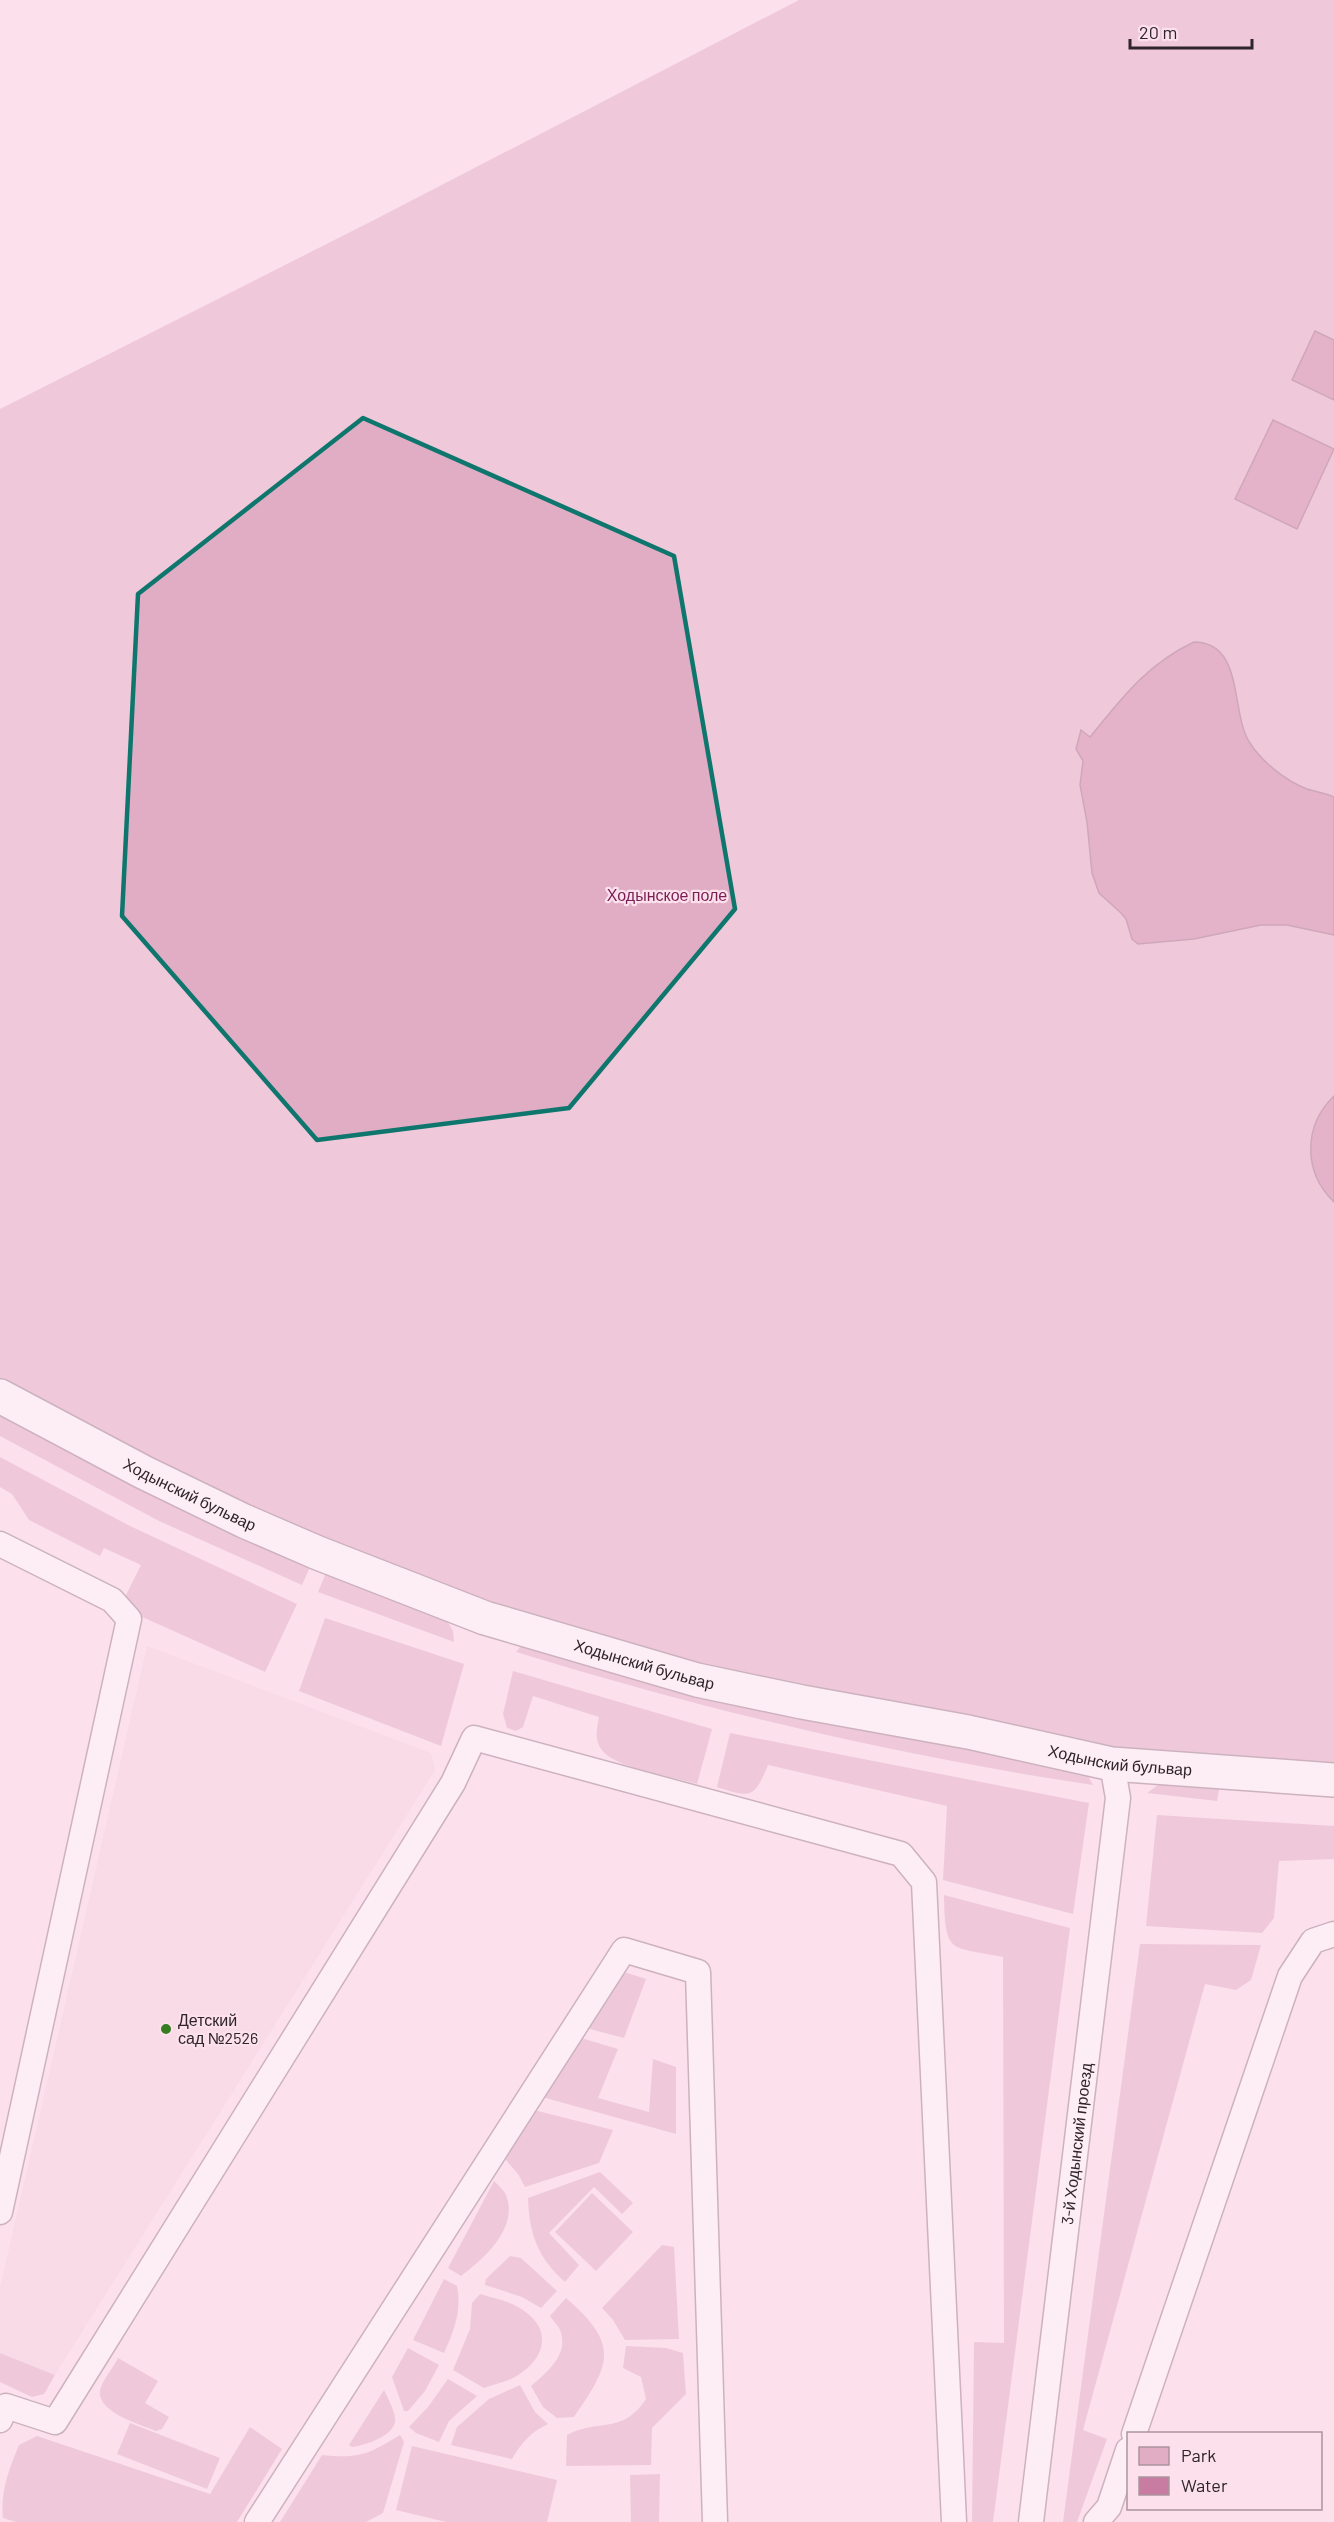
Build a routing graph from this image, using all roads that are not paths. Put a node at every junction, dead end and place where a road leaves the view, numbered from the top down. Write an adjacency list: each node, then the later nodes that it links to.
1 (0, 1396): 3 (street, Ходынский бульвар)
2 (0, 1544): 6 (lane)
3 (1112, 1764): 4 (street, Ходынский бульвар); 13 (lane, 3-й Ходынский проезд)
4 (1334, 1780)
5 (1334, 1934): 8 (lane)
6 (0, 2212)
7 (2, 2410): 12 (lane)
8 (1134, 2432)
9 (1127, 2453): 14 (lane)
10 (257, 2522): 11 (lane)
11 (715, 2522)
12 (954, 2522)
13 (1031, 2522)
14 (1096, 2522)

